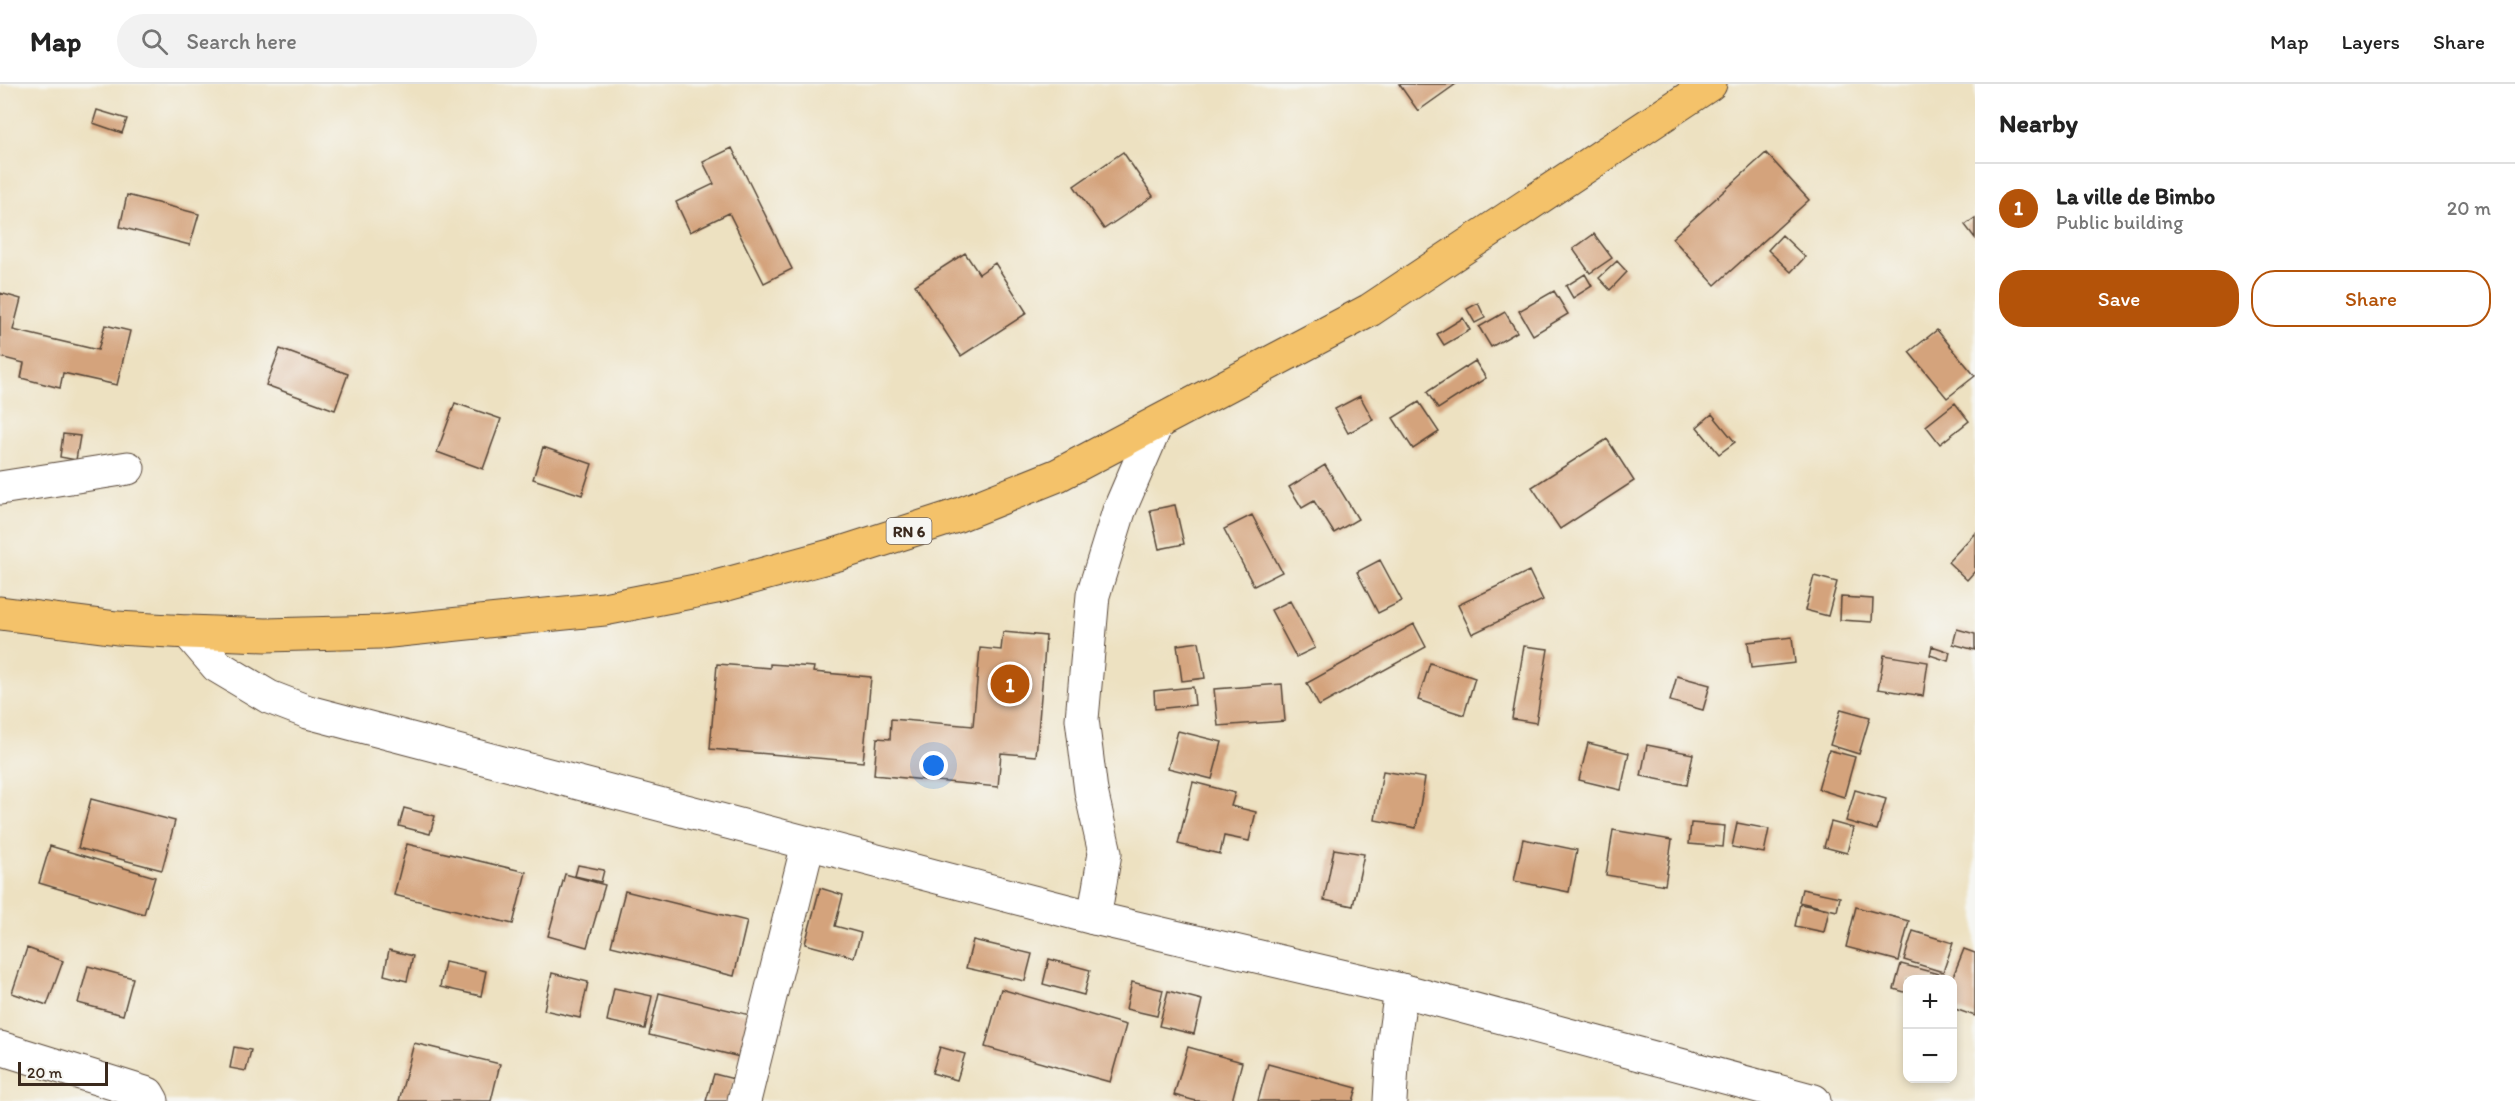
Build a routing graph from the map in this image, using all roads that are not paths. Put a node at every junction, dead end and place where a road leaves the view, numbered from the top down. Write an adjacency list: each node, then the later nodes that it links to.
1 (1710, 84): 2 (main road, RN 6)
2 (1156, 425): 6 (main road, RN 6); 8 (street)
3 (128, 468): 4 (street)
4 (0, 488)
5 (0, 613): 6 (main road, RN 6)
6 (188, 632): 7 (street)
7 (808, 844): 8 (street); 12 (street)
8 (1094, 918): 9 (street)
9 (1401, 990): 13 (street); 14 (street)
10 (0, 1048): 11 (street)
11 (152, 1101)
12 (744, 1101)
13 (1390, 1101)
14 (1814, 1101)

